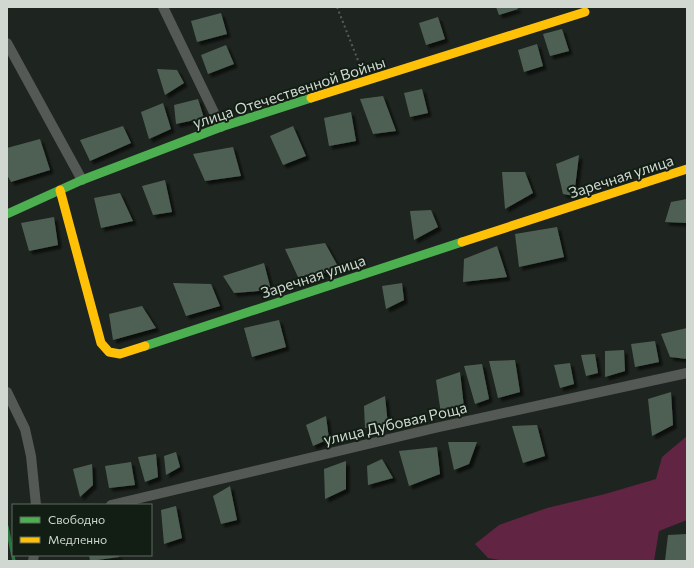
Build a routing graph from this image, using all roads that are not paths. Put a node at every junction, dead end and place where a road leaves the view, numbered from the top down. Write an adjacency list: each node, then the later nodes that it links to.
1 (163, 7): 4 (street)
2 (586, 12): 4 (street, улица Отечественной Войны)
3 (7, 43): 6 (street)
4 (221, 127): 6 (street, улица Отечественной Войны)
5 (687, 169): 7 (street, Заречная улица)
6 (82, 180): 7 (street, улица Отечественной Войны)
7 (60, 190): 8 (street, улица Отечественной Войны)
8 (7, 214)
9 (687, 373): 12 (street, улица Дубовая Роща)
10 (7, 392): 11 (street)
11 (36, 504)
12 (115, 504)

